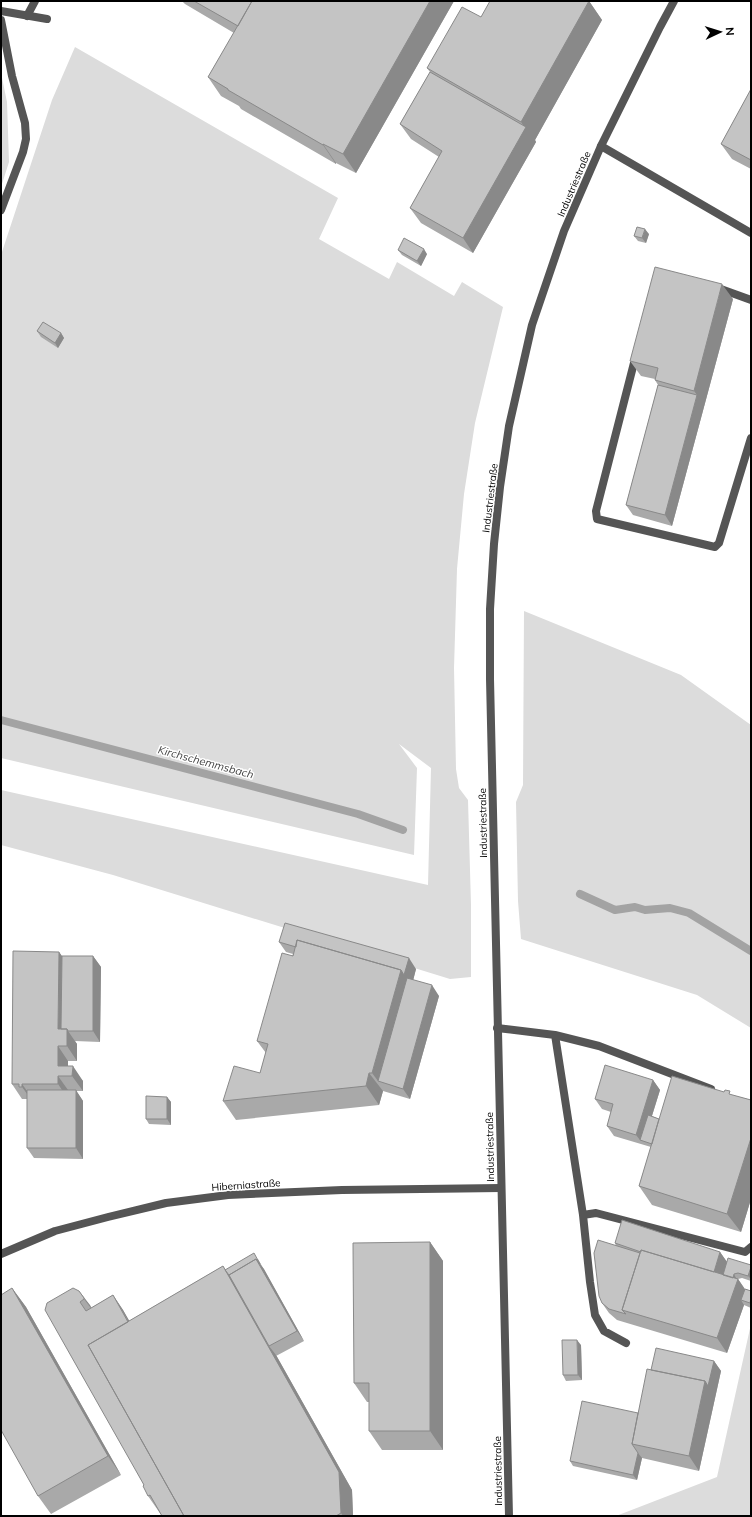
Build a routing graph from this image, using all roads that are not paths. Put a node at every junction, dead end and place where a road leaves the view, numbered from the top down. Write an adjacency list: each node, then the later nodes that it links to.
1 (35, 1): 4 (street)
2 (674, 1): 7 (street, Industriestraße)
3 (1, 11): 4 (street)
4 (27, 16): 5 (street)
5 (47, 19)
6 (1, 20): 8 (street)
7 (601, 146): 9 (street, Industriestraße); 14 (street, Industriestraße)
8 (1, 210)
9 (751, 233)
10 (708, 285): 11 (street)
11 (751, 300)
12 (638, 350): 13 (street)
13 (751, 438)
14 (497, 1028): 15 (street); 17 (street, Industriestraße)
15 (555, 1035): 16 (street); 18 (street)
16 (721, 1092)
17 (501, 1188): 20 (street, Hiberniastraße); 22 (street, Industriestraße)
18 (583, 1215): 19 (street); 21 (street)
19 (751, 1247)
20 (1, 1254)
21 (626, 1343)
22 (509, 1516)

